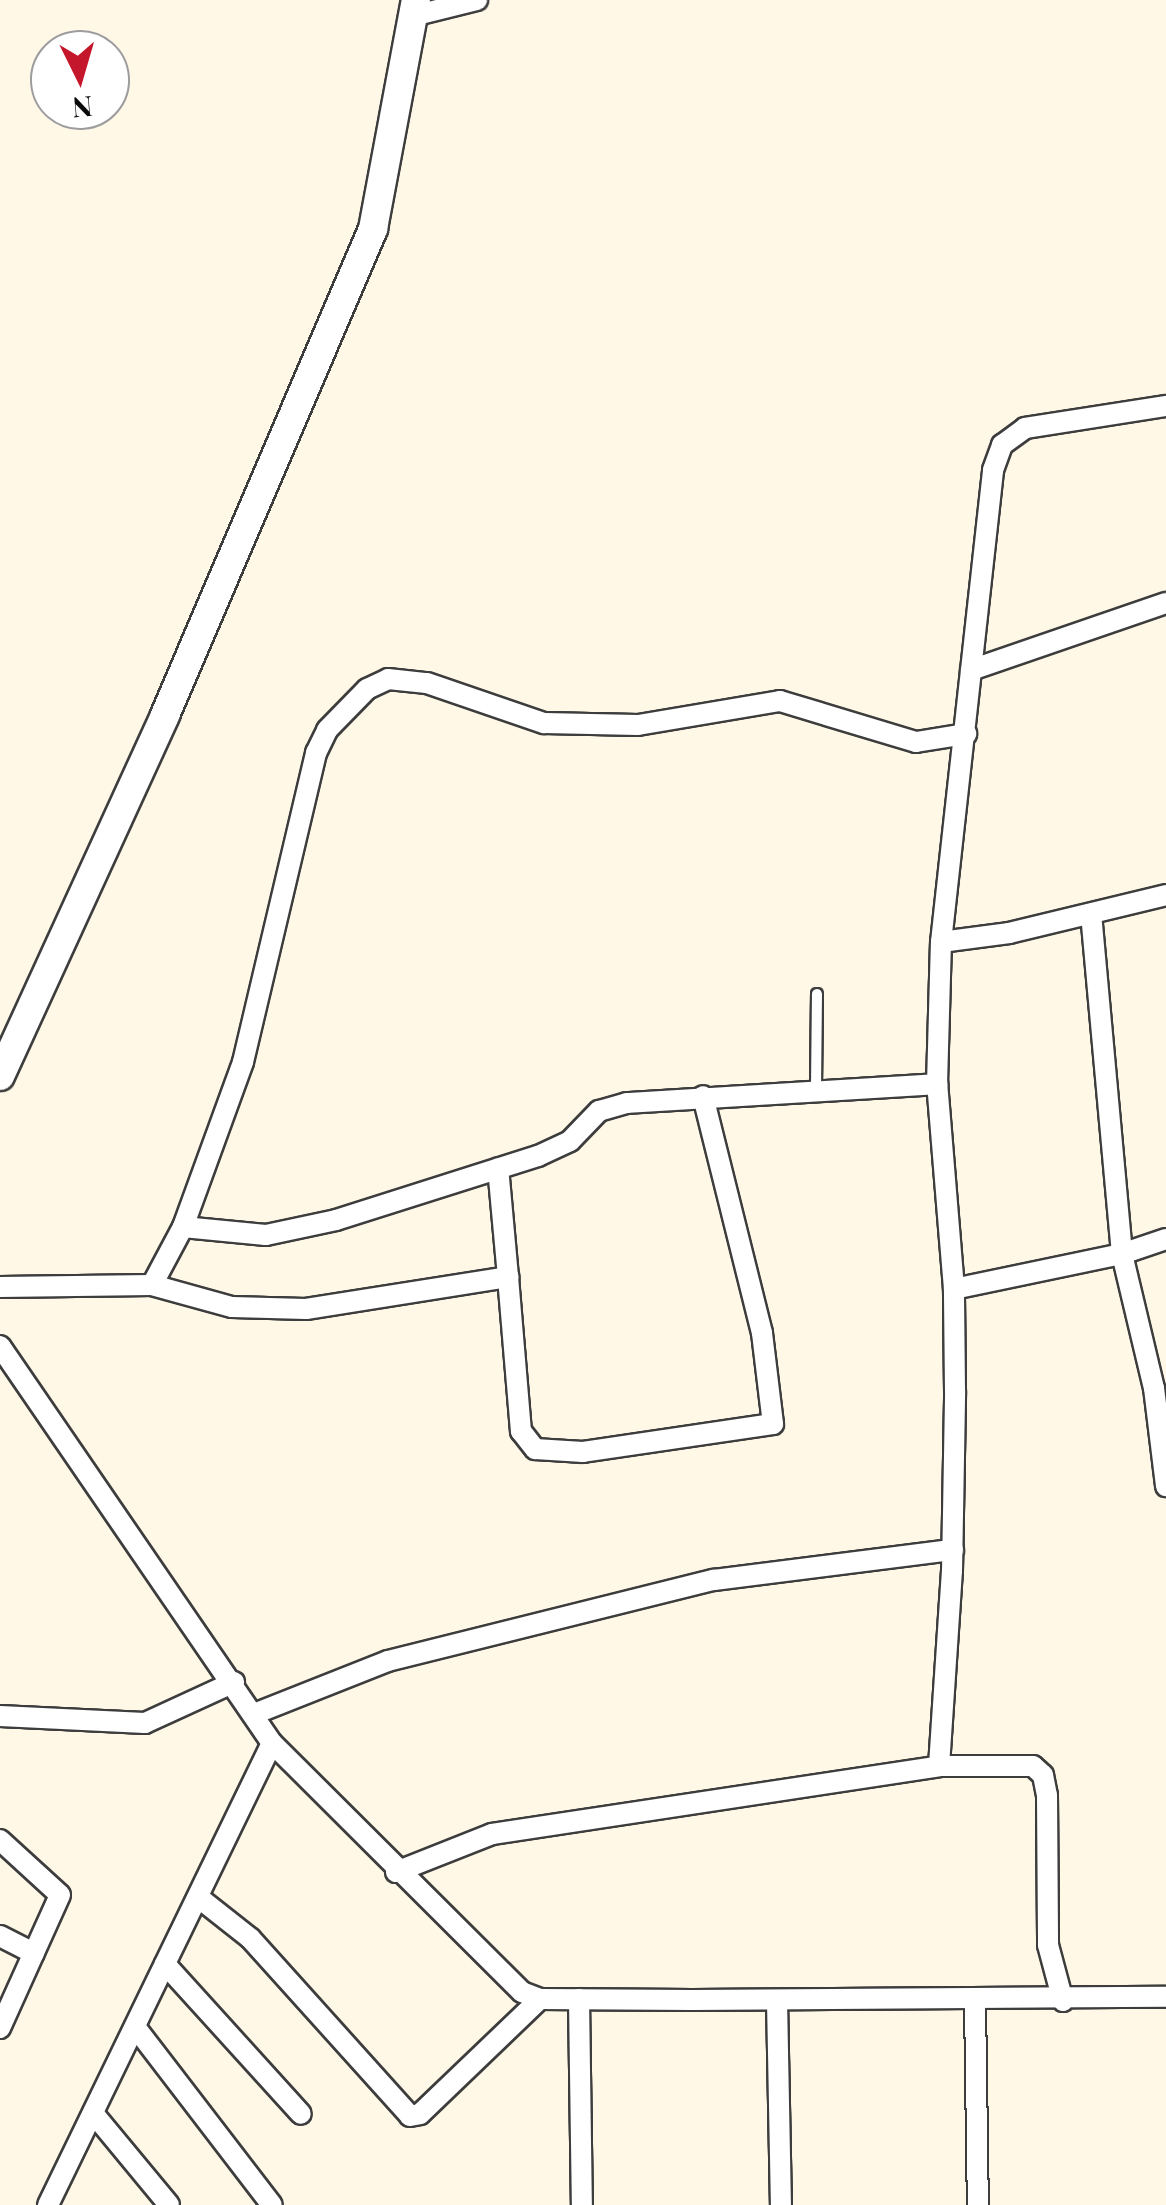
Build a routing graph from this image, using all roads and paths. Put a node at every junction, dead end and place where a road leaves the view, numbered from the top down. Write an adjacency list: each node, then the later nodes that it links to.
1 (478, 0): 2 (street)
2 (414, 8): 11 (street)
3 (1166, 406): 5 (street)
4 (1166, 603): 5 (street)
5 (972, 670): 6 (street)
6 (966, 734): 9 (street); 16 (street)
7 (1166, 896): 8 (street)
8 (1091, 916): 9 (street); 18 (street)
9 (941, 942): 12 (street)
10 (818, 994): 13 (lane)
11 (0, 1076)
12 (937, 1084): 13 (street); 22 (street)
13 (816, 1088): 14 (street)
14 (703, 1096): 15 (street); 19 (street)
15 (498, 1168): 16 (street); 19 (street)
16 (183, 1227): 20 (street)
17 (1166, 1240): 18 (street)
18 (1122, 1254): 22 (street); 24 (street)
19 (508, 1277): 20 (street)
20 (152, 1286): 21 (street)
21 (0, 1287)
22 (954, 1288): 25 (street)
23 (0, 1346): 26 (street)
24 (1166, 1486)
25 (953, 1550): 27 (street); 30 (street)
26 (234, 1682): 27 (street); 28 (street)
27 (254, 1714): 29 (street)
28 (0, 1716)
29 (272, 1743): 32 (street); 33 (street)
30 (939, 1766): 32 (street); 42 (street)
31 (0, 1840): 35 (street)
32 (396, 1872): 38 (street)
33 (198, 1897): 36 (street); 38 (street)
34 (0, 1936): 35 (street)
35 (34, 1954): 43 (street)
36 (165, 1964): 44 (street); 46 (street)
37 (1166, 1997): 42 (street)
38 (540, 1998): 39 (street)
39 (578, 1999): 40 (street); 50 (street)
40 (777, 2000): 41 (street); 51 (street)
41 (975, 2000): 42 (street); 52 (street)
42 (1063, 2001)
43 (0, 2028)
44 (136, 2028): 45 (street); 49 (street)
45 (93, 2113): 47 (street); 48 (street)
46 (302, 2114)
47 (48, 2205)
48 (170, 2205)
49 (272, 2205)
50 (582, 2205)
51 (781, 2205)
52 (978, 2205)

